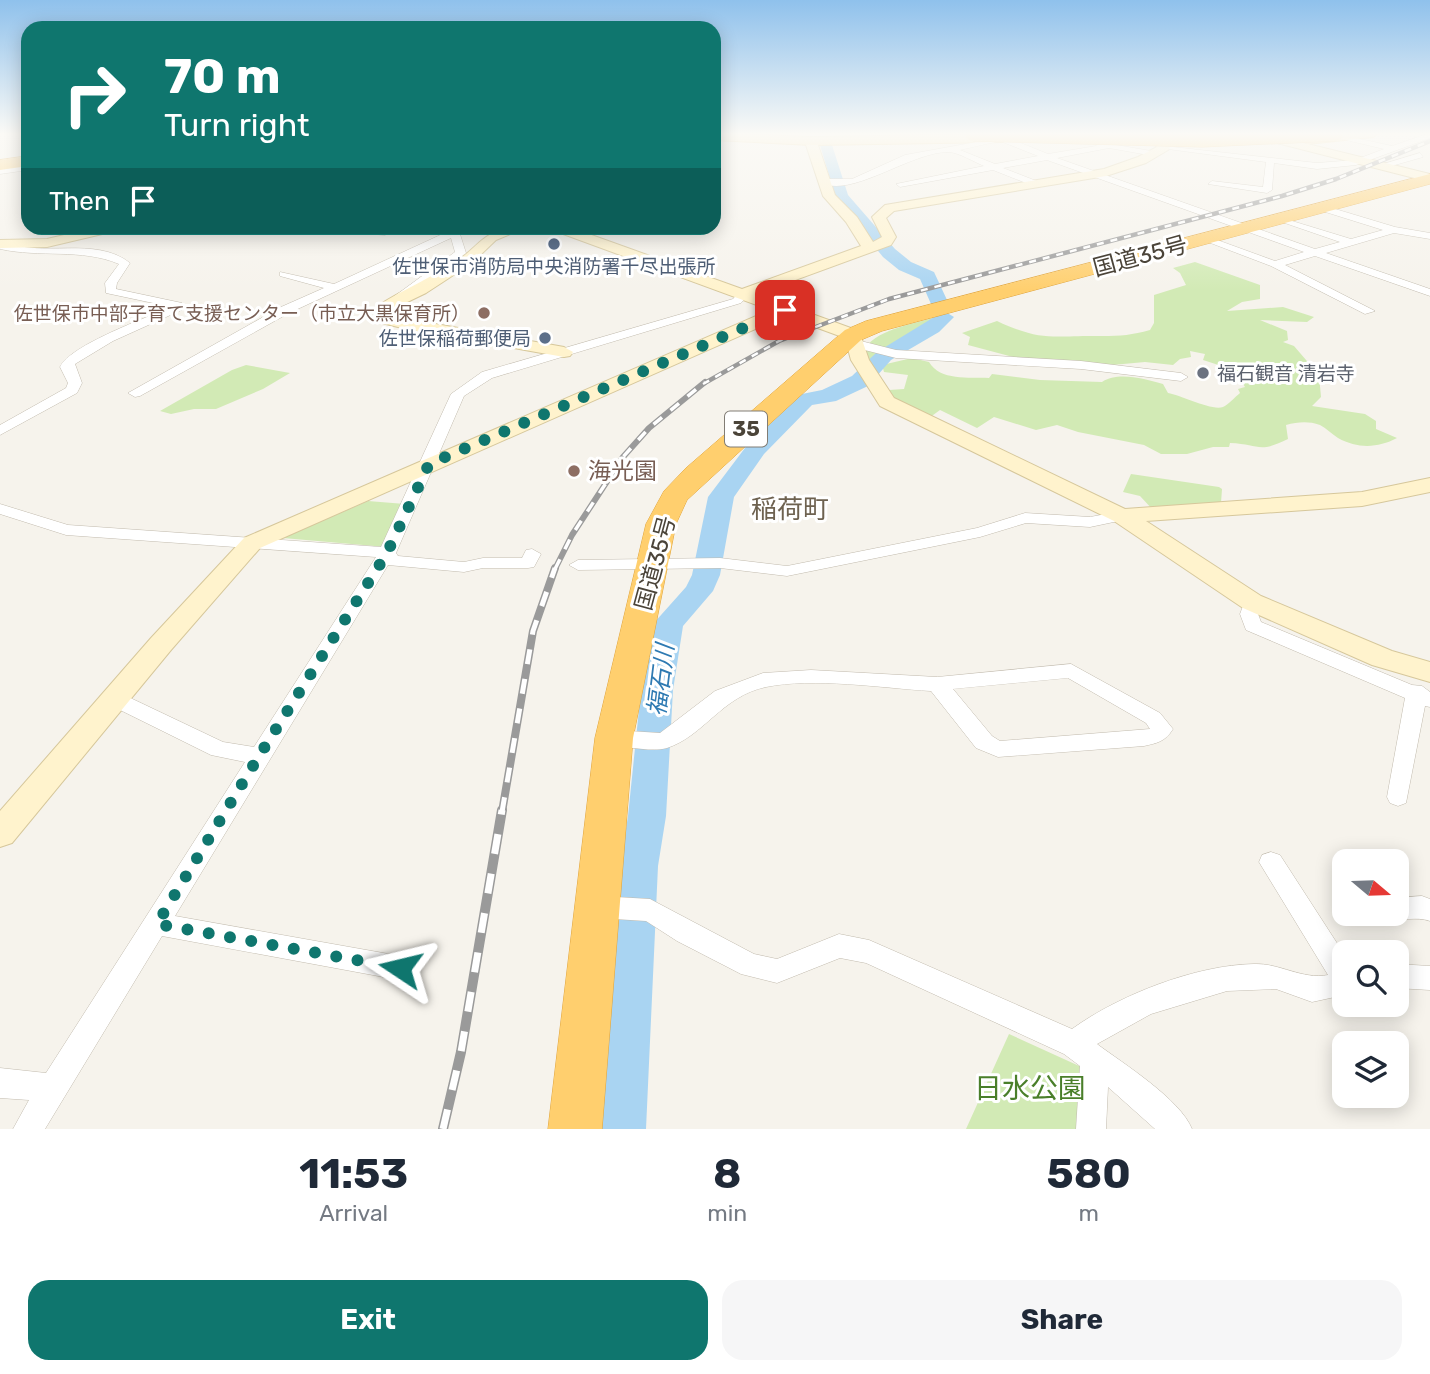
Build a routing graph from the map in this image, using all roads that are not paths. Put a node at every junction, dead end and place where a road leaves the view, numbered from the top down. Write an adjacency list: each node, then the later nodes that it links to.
1 (828, 186): 20 (street)
2 (1026, 186): 20 (street)
3 (1124, 186): 9 (street)
4 (1227, 186): 5 (street)
5 (1267, 186)
6 (1380, 186): 7 (highway, 国道35号 / 35)
7 (1322, 208): 8 (highway, 国道35号 / 35); 10 (street)
8 (1282, 219): 9 (highway, 国道35号 / 35); 18 (street)
9 (1245, 228): 17 (highway, 国道35号 / 35); 21 (street)
10 (1394, 230): 16 (street); 18 (street)
11 (81, 235): 19 (street)
12 (443, 235): 24 (street)
13 (456, 235): 27 (street)
14 (497, 235): 27 (street)
15 (580, 235): 26 (street)
16 (1430, 236)
17 (1205, 239): 22 (street); 30 (highway, 国道35号 / 35)
18 (1352, 243): 21 (street)
19 (3, 244): 34 (street)
20 (870, 249): 26 (street)
21 (1320, 253): 22 (street); 25 (street)
22 (1275, 264): 29 (street)
23 (284, 274): 24 (street)
24 (334, 287): 33 (street)
25 (1430, 293)
26 (743, 294): 28 (street); 31 (street)
27 (393, 303): 31 (street)
28 (785, 310): 30 (street); 35 (street)
29 (1370, 311)
30 (853, 339): 32 (street); 38 (street); 42 (highway, 国道35号 / 35)
31 (564, 352): 35 (street)
32 (1181, 377)
33 (135, 393)
34 (0, 431)
35 (429, 464): 39 (street); 40 (street)
36 (1430, 485): 38 (street)
37 (0, 509): 39 (street)
38 (1122, 516): 42 (street); 45 (street)
39 (252, 543): 40 (street); 46 (street)
40 (387, 553): 41 (street); 48 (street)
41 (532, 554)
42 (660, 564): 43 (street); 47 (highway, 国道35号 / 35)
43 (578, 565)
44 (937, 684): 44 (street); 47 (street)
45 (1425, 688): 49 (street)
46 (115, 699): 48 (street); 50 (street)
47 (627, 739): 52 (highway, 国道35号 / 35)
48 (259, 756): 55 (street)
49 (1398, 797)
50 (0, 834)
51 (1271, 862): 56 (street)
52 (598, 907): 61 (street); 65 (highway, 国道35号 / 35)
53 (1409, 908): 54 (street)
54 (1430, 910)
55 (157, 924): 57 (street); 63 (street)
56 (1332, 958)
57 (400, 968)
58 (1409, 977): 59 (street)
59 (1430, 978)
60 (1332, 986): 61 (street)
61 (1084, 1051): 66 (street); 67 (street)
62 (0, 1083): 63 (street)
63 (51, 1088): 64 (street)
64 (28, 1129)
65 (575, 1129)
66 (1091, 1129)
67 (1177, 1129)

